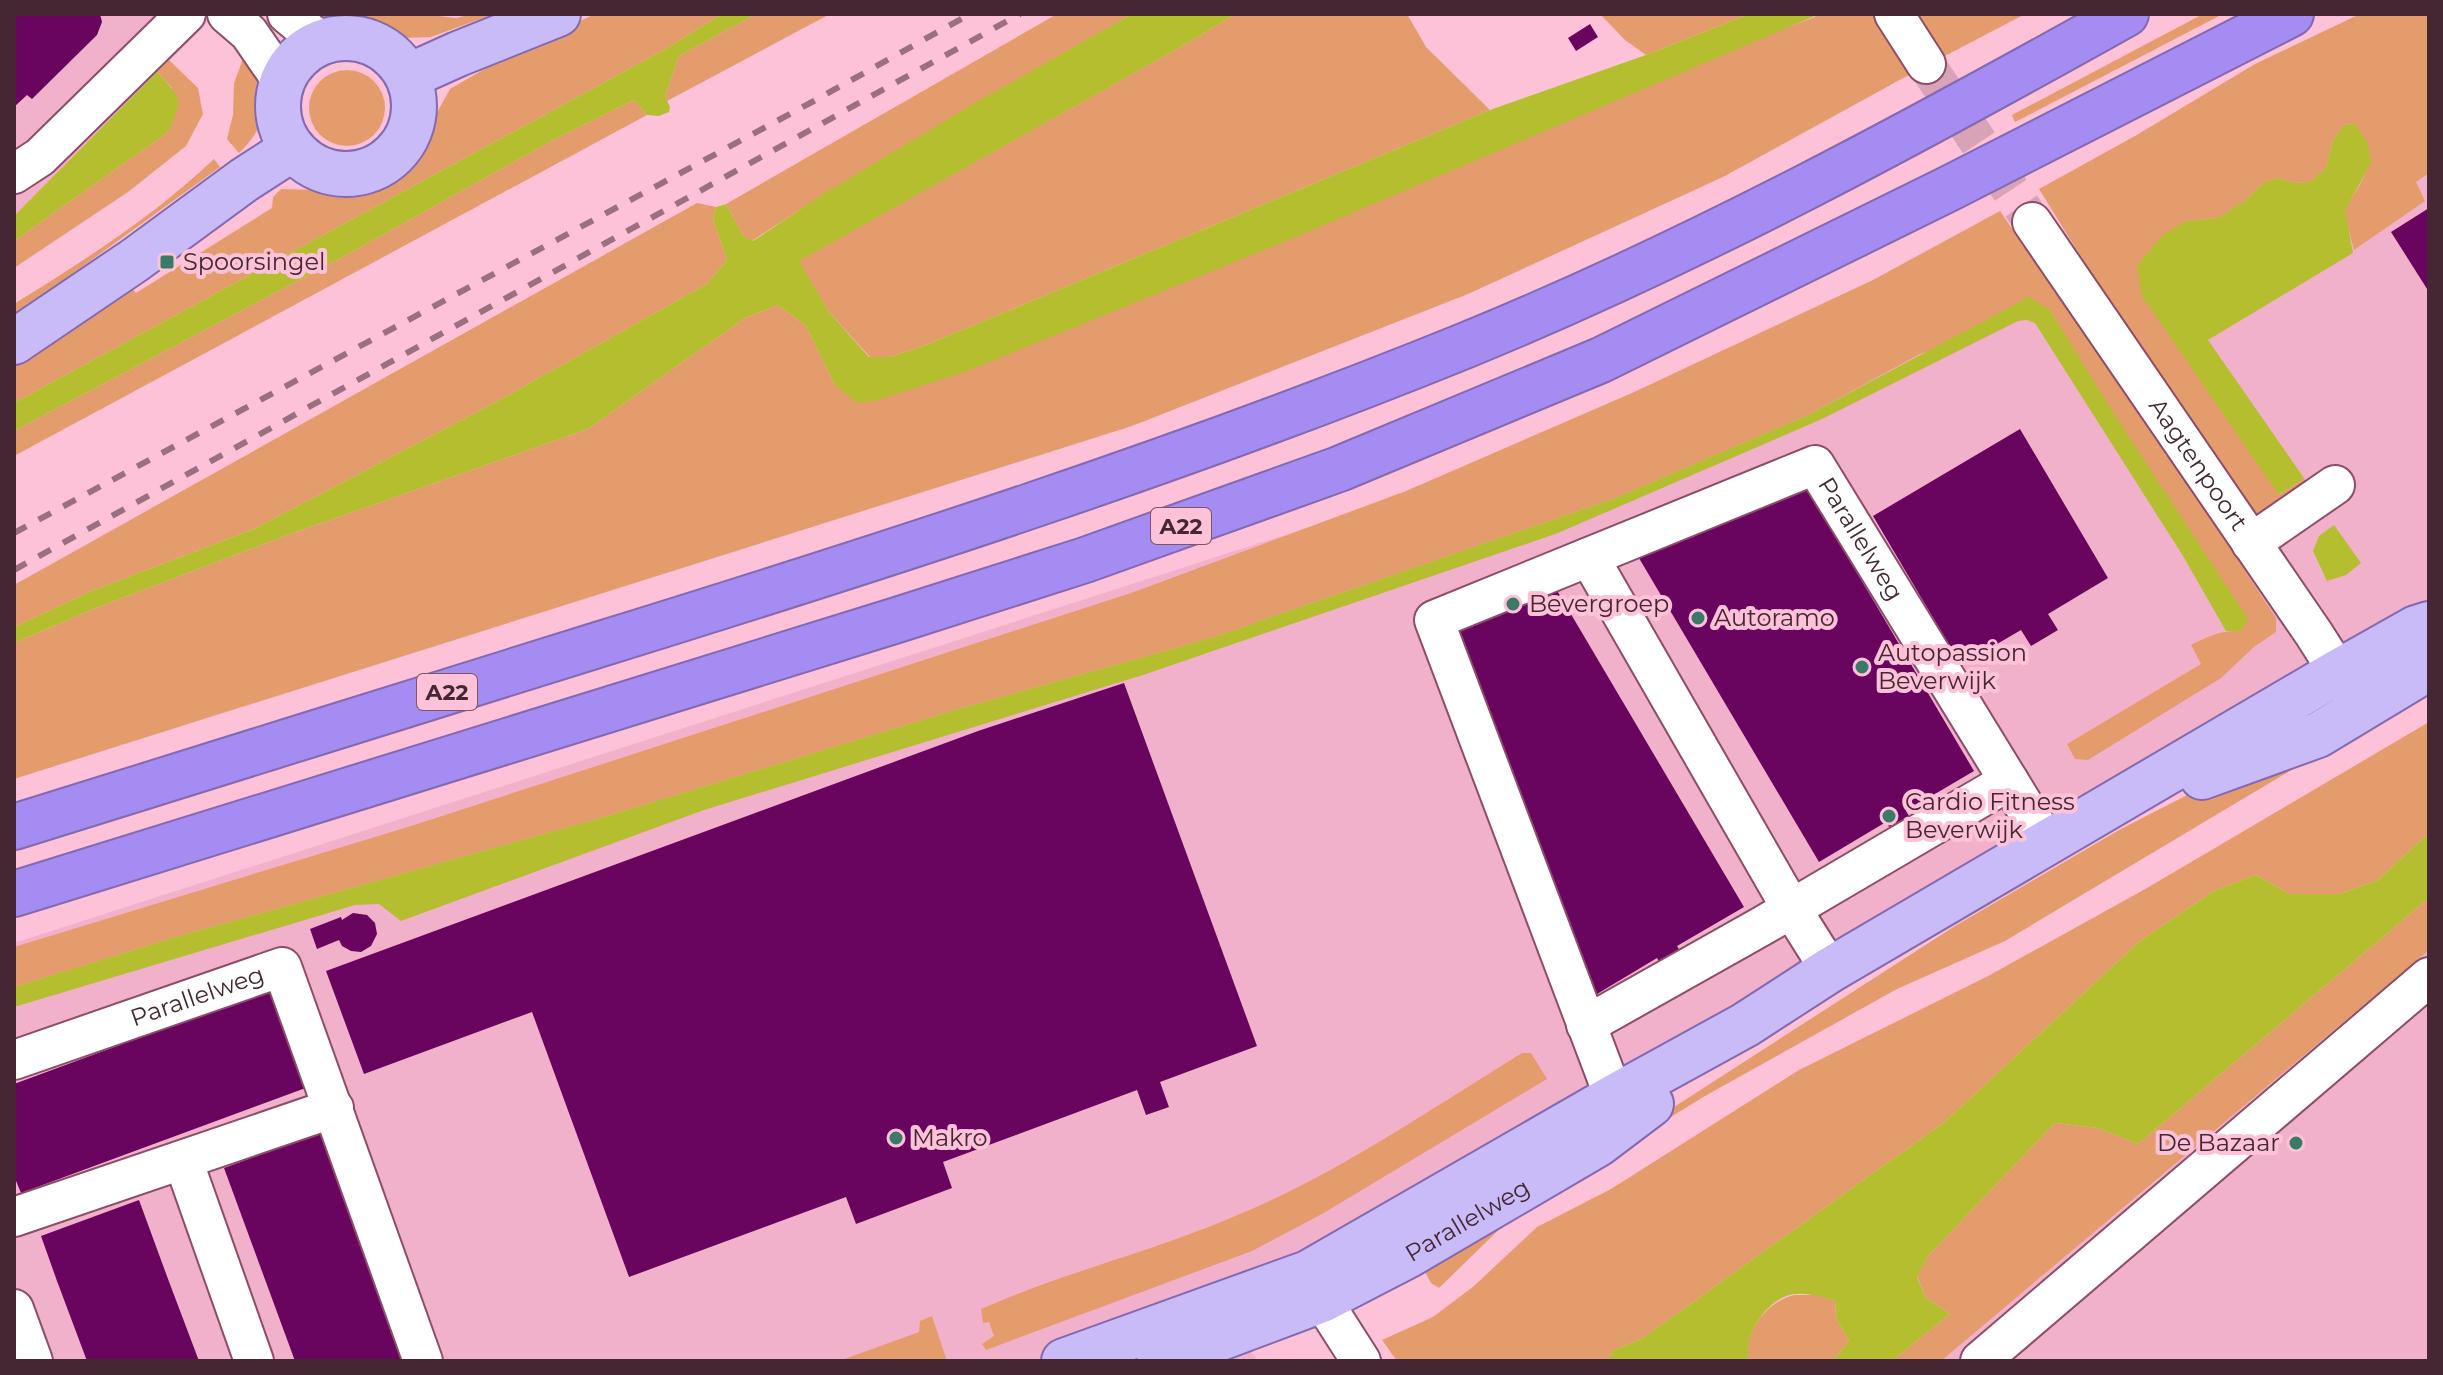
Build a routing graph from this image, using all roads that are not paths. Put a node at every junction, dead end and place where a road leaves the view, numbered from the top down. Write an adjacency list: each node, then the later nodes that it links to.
1 (186, 14): 13 (street)
2 (227, 14): 11 (street)
3 (287, 14): 8 (street)
4 (558, 14): 10 (main road)
5 (1894, 14): 9 (street)
6 (2126, 14): 25 (highway, A22)
7 (2291, 14): 27 (highway, A22)
8 (321, 42): 10 (main road); 11 (main road)
9 (1926, 64)
10 (409, 76): 12 (main road)
11 (282, 81): 12 (main road)
12 (292, 149): 15 (main road)
13 (14, 174)
14 (2032, 222): 17 (street, Aagtenpoort)
15 (14, 342)
16 (2335, 485): 17 (street)
17 (2251, 543): 21 (street, Aagtenpoort)
18 (1589, 557): 23 (street, Parallelweg); 28 (street); 31 (street, Parallelweg)
19 (2429, 624): 21 (main road, Parallelweg)
20 (2429, 668): 22 (main road, Parallelweg)
21 (2338, 672): 22 (street, Aagtenpoort); 24 (main road, Parallelweg)
22 (2362, 709): 24 (main road, Parallelweg)
23 (2009, 781): 26 (street, Parallelweg); 28 (street)
24 (2112, 807): 26 (main road, Parallelweg)
25 (14, 827)
26 (2047, 843): 29 (main road, Parallelweg)
27 (14, 894)
28 (1791, 908): 29 (street); 31 (street)
29 (1830, 970): 32 (main road, Parallelweg)
30 (2429, 977): 46 (street)
31 (1586, 1025): 34 (street, Parallelweg)
32 (1745, 1025): 34 (main road, Parallelweg); 38 (main road, Parallelweg)
33 (14, 1060): 35 (street, Parallelweg)
34 (1614, 1097): 38 (main road, Parallelweg)
35 (334, 1108): 36 (street); 42 (street, Parallelweg)
36 (183, 1160): 37 (street); 41 (street)
37 (14, 1217)
38 (1315, 1286): 43 (main road, Parallelweg); 44 (main road, Parallelweg); 45 (street)
39 (14, 1309): 40 (street)
40 (33, 1361)
41 (254, 1361)
42 (423, 1361)
43 (1064, 1361)
44 (1159, 1361)
45 (1361, 1361)
46 (1980, 1361)

